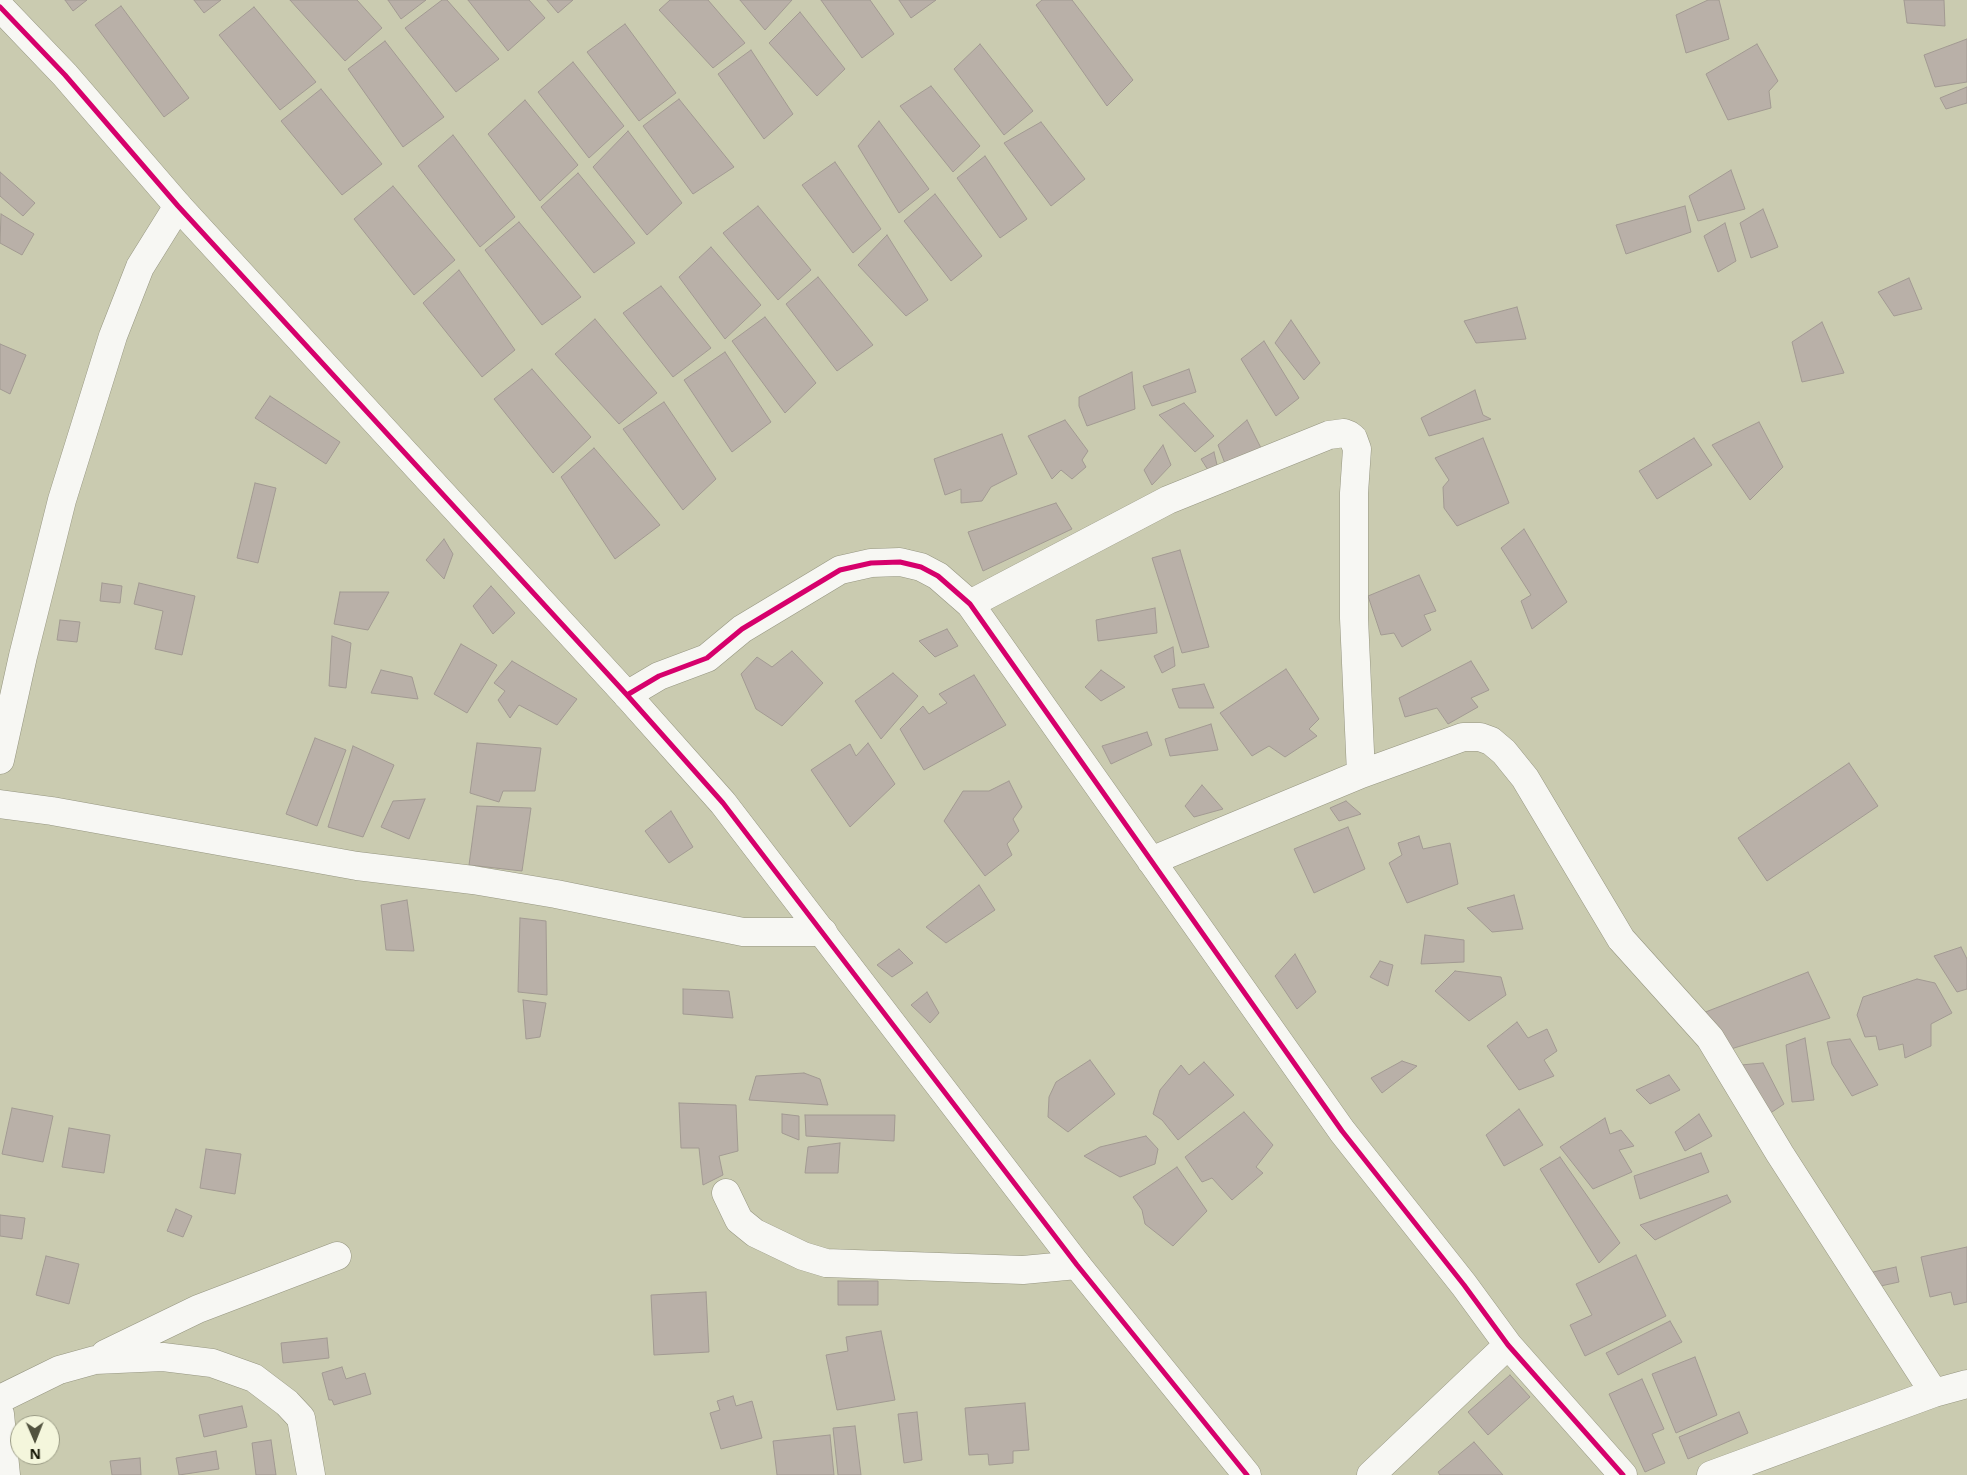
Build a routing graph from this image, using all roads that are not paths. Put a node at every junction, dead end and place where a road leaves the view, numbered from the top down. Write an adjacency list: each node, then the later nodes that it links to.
1 (0, 7): 2 (street)
2 (178, 206): 4 (street); 5 (street)
3 (970, 604): 4 (street); 6 (street); 8 (street)
4 (627, 695): 9 (street)
5 (0, 760)
6 (1361, 774): 8 (street); 16 (street)
7 (0, 804): 9 (street)
8 (1152, 861): 13 (street)
9 (823, 932): 12 (street)
10 (726, 1193): 12 (street)
11 (337, 1256): 14 (street)
12 (1077, 1265): 21 (street)
13 (1508, 1345): 22 (street); 23 (street)
14 (95, 1360): 17 (street); 20 (street)
15 (1967, 1384): 16 (street)
16 (1934, 1393): 24 (street)
17 (0, 1399)
18 (0, 1414): 19 (street)
19 (6, 1475)
20 (311, 1475)
21 (1246, 1475)
22 (1371, 1475)
23 (1623, 1475)
24 (1710, 1475)

